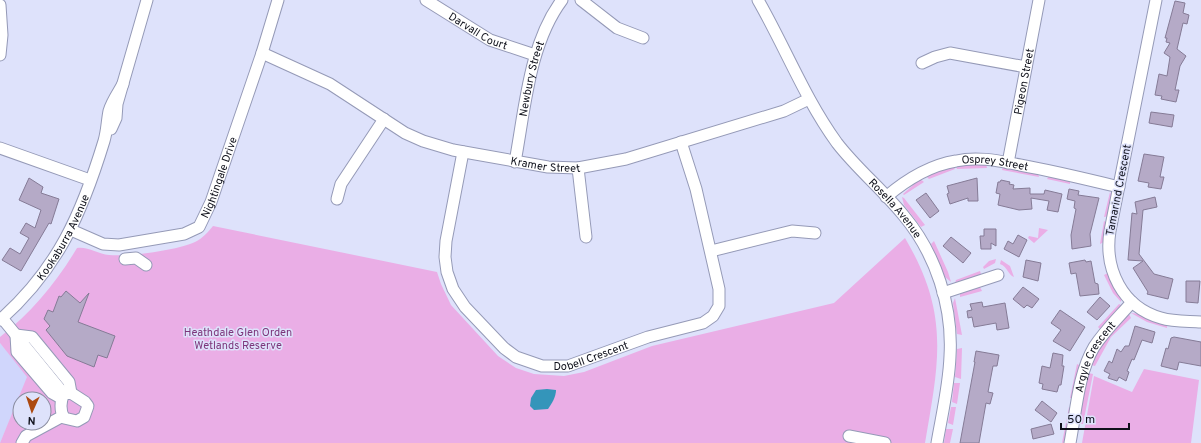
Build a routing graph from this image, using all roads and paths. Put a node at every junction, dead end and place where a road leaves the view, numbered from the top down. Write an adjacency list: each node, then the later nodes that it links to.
1 (147, 0): 24 (street, Kookaburra Avenue)
2 (278, 0): 13 (street, Nightingale Drive)
3 (426, 0): 12 (street, Darvall Court)
4 (562, 0): 12 (street, Newbury Street)
5 (581, 0): 10 (street)
6 (758, 0): 16 (street, Rosella Avenue)
7 (1039, 0): 15 (street, Pigeon Street)
8 (1156, 0): 25 (street, Tamarind Crescent)
9 (0, 6): 11 (street)
10 (643, 38)
11 (0, 55)
12 (535, 55): 21 (street, Newbury Street)
13 (260, 57): 17 (street, Kramer Street); 28 (street, Nightingale Drive)
14 (922, 63): 15 (street)
15 (1026, 67): 22 (street, Pigeon Street)
16 (809, 99): 18 (street, Kramer Street); 27 (street, Rosella Avenue)
17 (384, 119): 20 (street, Kramer Street); 26 (street)
18 (681, 142): 23 (street, Kramer Street); 31 (street, Dobell Crescent)
19 (0, 148): 24 (street)
20 (463, 152): 21 (street, Kramer Street); 31 (street, Dobell Crescent)
21 (515, 162): 23 (street, Kramer Street)
22 (1008, 163): 25 (street, Osprey Street); 27 (street, Osprey Street)
23 (578, 168): 30 (street)
24 (90, 180): 28 (street, Kookaburra Avenue)
25 (1119, 184): 36 (street, Tamarind Crescent)
26 (337, 199)
27 (889, 200): 35 (street, Rosella Avenue)
28 (71, 230): 37 (street, Kookaburra Avenue)
29 (815, 233): 31 (street)
30 (586, 237)
31 (711, 251)
32 (125, 259): 33 (street)
33 (146, 265)
34 (998, 275): 35 (street)
35 (943, 293): 44 (street, Rosella Avenue)
36 (1132, 302): 38 (street, Tamarind Crescent); 45 (street, Argyle Crescent)
37 (1, 319): 39 (street)
38 (1201, 322)
39 (65, 395): 40 (street); 40 (street)
40 (63, 416): 42 (street)
41 (849, 436): 43 (street)
42 (22, 443)
43 (885, 443)
44 (937, 443)
45 (1070, 443)

